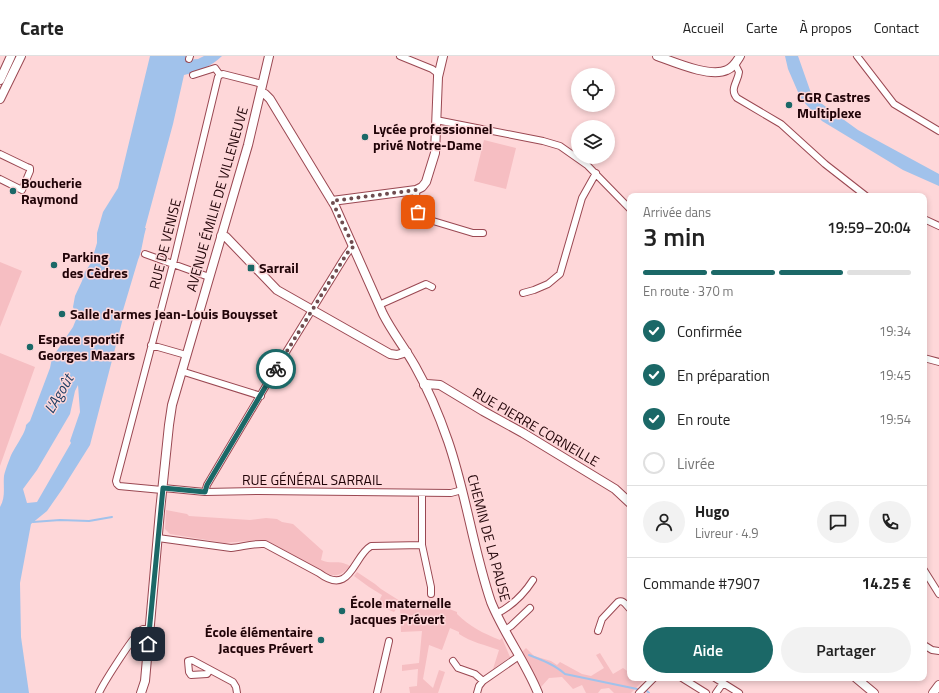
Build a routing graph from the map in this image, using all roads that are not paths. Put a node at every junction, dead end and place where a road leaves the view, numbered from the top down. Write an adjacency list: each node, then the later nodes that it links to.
1 (12, 56): 11 (street)
2 (21, 56): 16 (street)
3 (269, 56): 14 (street, AVENUE ÉMILIE DE VILLENEUVE)
4 (400, 56): 13 (street)
5 (443, 56): 13 (street)
6 (657, 56): 9 (street)
7 (740, 56): 9 (street)
8 (857, 56): 18 (street)
9 (735, 64): 23 (street)
10 (220, 74): 12 (street); 14 (street); 32 (street, RUE DE VENISE)
11 (1, 75)
12 (193, 75)
13 (438, 77): 17 (street)
14 (262, 84): 15 (street, AVENUE ÉMILIE DE VILLENEUVE)
15 (260, 93): 24 (street, CHEMIN DE LA PAUSE); 29 (street, AVENUE ÉMILIE DE VILLENEUVE)
16 (0, 99)
17 (436, 120): 20 (street); 22 (street)
18 (939, 131)
19 (0, 154): 21 (street)
20 (596, 173): 25 (street); 35 (street)
21 (0, 179)
22 (416, 190): 24 (street); 28 (street)
23 (862, 193)
24 (332, 201): 30 (street, CHEMIN DE LA PAUSE)
25 (627, 206)
26 (927, 220): 27 (street)
27 (939, 226)
28 (483, 233)
29 (221, 236): 33 (street, AVENUE ÉMILIE DE VILLENEUVE); 37 (street)
30 (354, 247): 36 (street, CHEMIN DE LA PAUSE); 37 (street)
31 (145, 254): 32 (street)
32 (173, 264): 33 (street); 38 (street, RUE DE VENISE)
33 (209, 277): 40 (street, AVENUE ÉMILIE DE VILLENEUVE)
34 (432, 287): 36 (street)
35 (523, 293)
36 (379, 305): 39 (street, CHEMIN DE LA PAUSE)
37 (312, 310): 39 (street); 45 (street)
38 (151, 345): 40 (street); 46 (street, RUE DE VENISE)
39 (407, 352): 44 (street, CHEMIN DE LA PAUSE)
40 (186, 355): 43 (street, AVENUE ÉMILIE DE VILLENEUVE)
41 (927, 359): 42 (street)
42 (939, 362)
43 (181, 371): 45 (street); 47 (street, AVENUE ÉMILIE DE VILLENEUVE)
44 (424, 385): 48 (street, CHEMIN DE LA PAUSE); 51 (street, RUE PIERRE CORNEILLE)
45 (260, 396): 49 (street)
46 (116, 484): 47 (street, RUE GÉNÉRAL SARRAIL)
47 (163, 489): 49 (street, RUE GÉNÉRAL SARRAIL); 52 (street, AVENUE ÉMILIE DE VILLENEUVE)
48 (462, 490): 50 (street, RUE GÉNÉRAL SARRAIL); 60 (street, CHEMIN DE LA PAUSE)
49 (205, 492): 50 (street, RUE GÉNÉRAL SARRAIL)
50 (422, 493): 53 (street)
51 (627, 500)
52 (158, 538): 53 (street); 61 (street, AVENUE ÉMILIE DE VILLENEUVE)
53 (422, 545): 56 (street)
54 (927, 575): 57 (street)
55 (533, 580): 60 (street)
56 (431, 594)
57 (939, 594)
58 (627, 606): 63 (street)
59 (530, 608): 62 (street)
60 (496, 614): 62 (street, CHEMIN DE LA PAUSE)
61 (150, 629): 71 (street, AVENUE ÉMILIE DE VILLENEUVE); 78 (street)
62 (505, 630): 67 (street, CHEMIN DE LA PAUSE)
63 (598, 631)
64 (389, 641): 82 (street)
65 (927, 647): 66 (street)
66 (939, 651)
67 (519, 656): 70 (street); 84 (street, CHEMIN DE LA PAUSE)
68 (453, 661): 70 (street)
69 (210, 670): 81 (street)
70 (483, 680): 83 (street)
71 (145, 681): 79 (street, AVENUE ÉMILIE DE VILLENEUVE); 80 (street, AVENUE ÉMILIE DE VILLENEUVE)
72 (651, 681): 85 (street)
73 (687, 681): 86 (street)
74 (720, 681): 76 (street)
75 (860, 681): 89 (street)
76 (723, 683): 87 (street); 88 (street)
77 (939, 685): 90 (street)
78 (99, 693)
79 (141, 693)
80 (147, 693)
81 (237, 693)
82 (377, 693)
83 (476, 693)
84 (538, 693)
85 (639, 693)
86 (706, 693)
87 (716, 693)
88 (739, 693)
89 (874, 693)
90 (933, 693)

